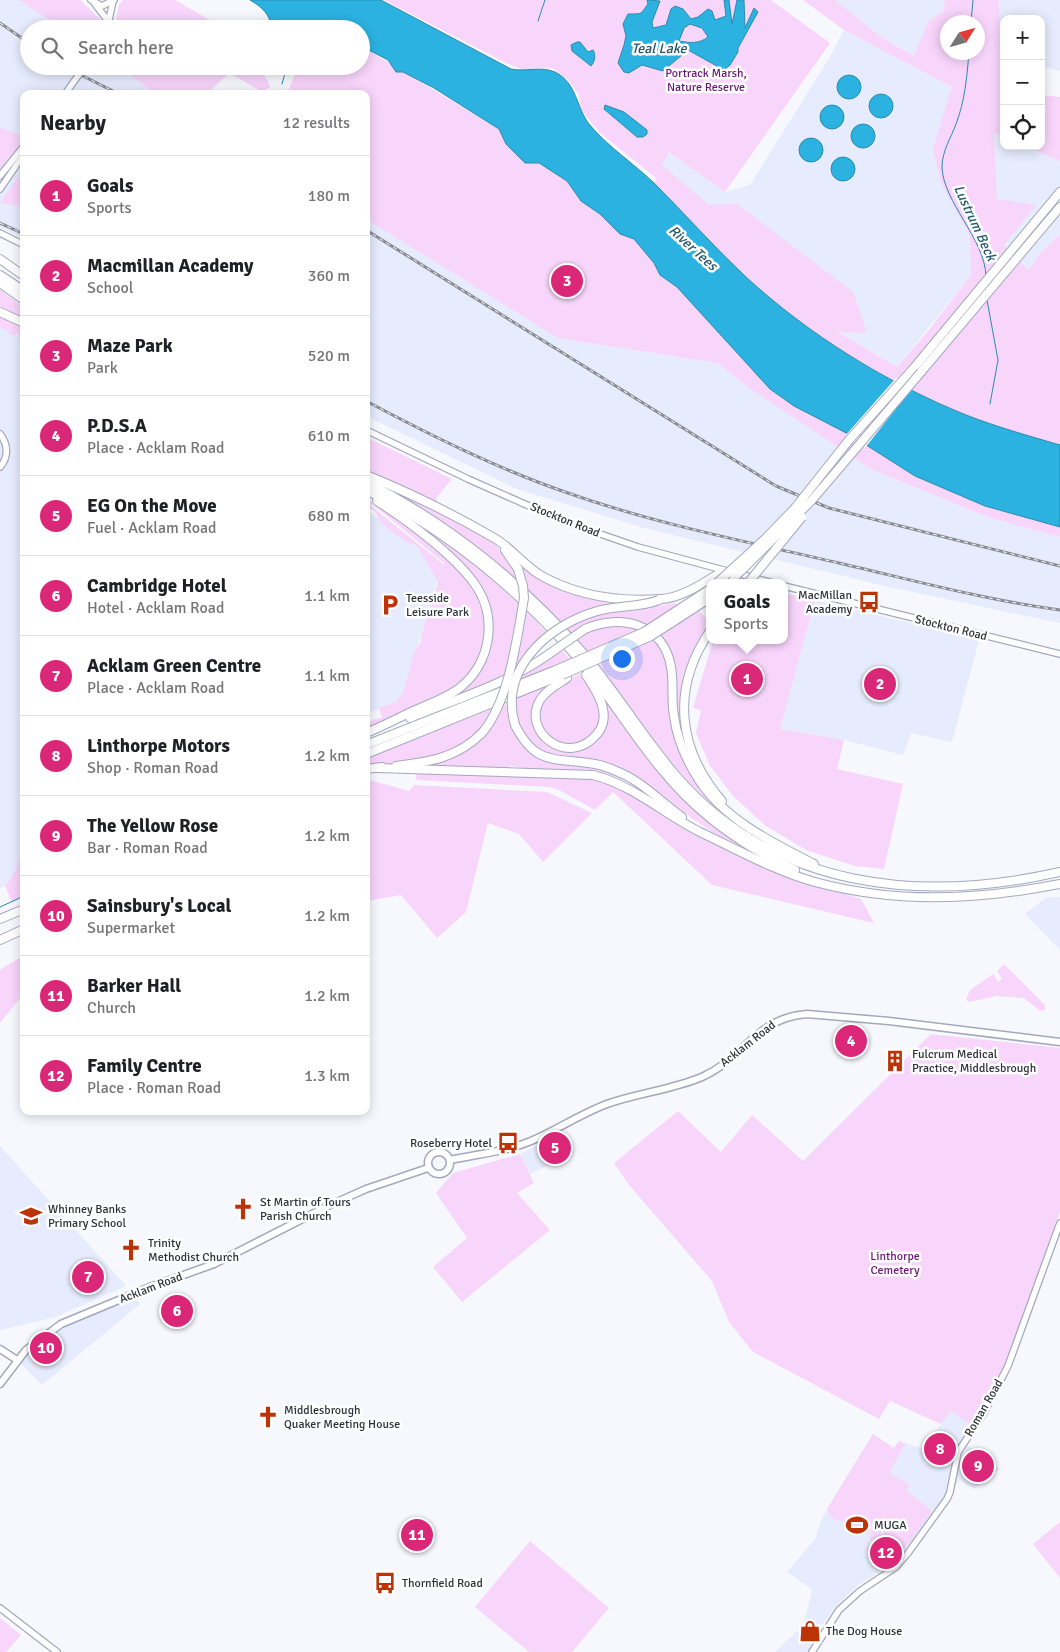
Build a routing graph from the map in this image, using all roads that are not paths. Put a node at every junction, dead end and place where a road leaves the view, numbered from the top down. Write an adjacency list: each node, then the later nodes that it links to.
1 (113, 0): 2 (street); 4 (street)
2 (92, 1): 3 (street)
3 (104, 20)
4 (109, 20)
5 (79, 75): 6 (street, bridge)
6 (68, 90)
7 (20, 151): 9 (street)
8 (20, 160): 10 (street)
9 (0, 176)
10 (0, 190)
11 (1060, 192): 32 (highway, bridge)
12 (1060, 207): 30 (highway, bridge)
13 (0, 233): 14 (street)
14 (20, 243)
15 (0, 259): 16 (highway)
16 (20, 273)
17 (0, 274): 19 (highway)
18 (0, 283): 20 (highway)
19 (20, 288)
20 (20, 297)
21 (0, 311): 22 (highway)
22 (20, 321)
23 (370, 432): 37 (street, Stockton Road)
24 (0, 434): 25 (street)
25 (0, 467)
26 (370, 477): 31 (highway)
27 (370, 484): 56 (highway)
28 (370, 494): 45 (highway)
29 (370, 495): 47 (highway)
30 (812, 500): 35 (highway, bridge); 36 (highway, bridge)
31 (477, 530): 41 (highway); 51 (highway, bridge)
32 (732, 568): 33 (highway); 34 (highway, bridge)
33 (710, 579)
34 (722, 579)
35 (732, 579)
36 (751, 579)
37 (758, 579)
38 (706, 582): 41 (highway)
39 (788, 587): 44 (street, Stockton Road)
40 (706, 592): 46 (highway, bridge)
41 (659, 600): 54 (highway, bridge)
42 (706, 601): 46 (highway, bridge)
43 (706, 638): 53 (highway)
44 (1060, 654)
45 (575, 655): 46 (highway); 58 (highway)
46 (562, 674): 49 (highway); 50 (highway)
47 (370, 731)
48 (370, 731): 53 (highway, bridge)
49 (370, 744)
50 (370, 752)
51 (377, 768): 52 (highway); 54 (highway)
52 (370, 769)
53 (753, 829): 56 (highway)
54 (715, 839): 58 (highway)
55 (1060, 872): 56 (highway)
56 (832, 874)
57 (1060, 884): 58 (highway)
58 (839, 887)
59 (20, 911): 60 (highway)
60 (0, 919)
61 (20, 931): 62 (highway)
62 (0, 940)
63 (1060, 1042): 64 (main road, Acklam Road)
64 (450, 1160): 65 (main road, Acklam Road); 65 (main road, Acklam Road)
65 (428, 1168): 68 (main road, Acklam Road)
66 (1060, 1223): 72 (street, Roman Road)
67 (0, 1349): 68 (main road)
68 (17, 1360): 69 (main road, Acklam Road)
69 (0, 1384)
70 (0, 1608): 71 (street)
71 (57, 1652)
72 (812, 1652)

